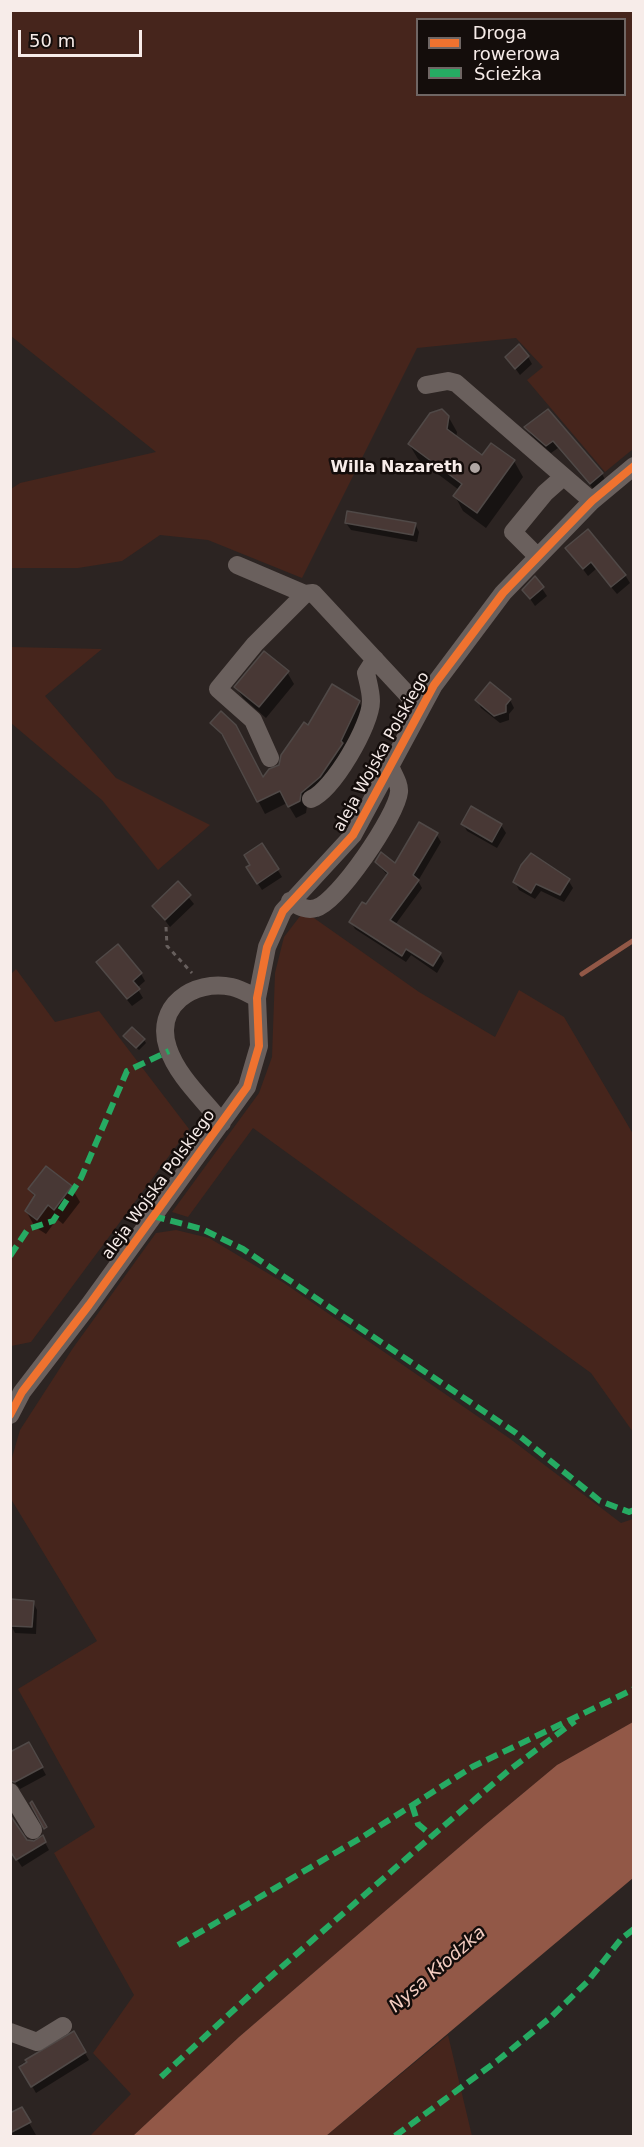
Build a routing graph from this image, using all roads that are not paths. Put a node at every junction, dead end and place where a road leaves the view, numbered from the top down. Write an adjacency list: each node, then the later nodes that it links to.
1 (426, 385): 3 (street)
2 (633, 468): 4 (street, aleja Wojska Polskiego)
3 (562, 478): 4 (street); 5 (street)
4 (592, 501): 5 (street, aleja Wojska Polskiego)
5 (537, 556): 9 (street, aleja Wojska Polskiego)
6 (237, 565): 7 (street)
7 (305, 594): 8 (street); 10 (street)
8 (375, 659): 9 (street); 12 (street)
9 (420, 708): 11 (street, aleja Wojska Polskiego)
10 (270, 758)
11 (390, 766): 13 (street, aleja Wojska Polskiego); 13 (street)
12 (311, 800)
13 (290, 901): 14 (street, aleja Wojska Polskiego)
14 (257, 998): 15 (street, aleja Wojska Polskiego); 15 (street)
15 (222, 1123): 16 (street, aleja Wojska Polskiego)
16 (16, 1388): 17 (street, aleja Wojska Polskiego)
17 (10, 1415)
18 (10, 1791): 19 (street)
19 (33, 1830)
20 (63, 2026): 21 (street)
21 (10, 2032)

